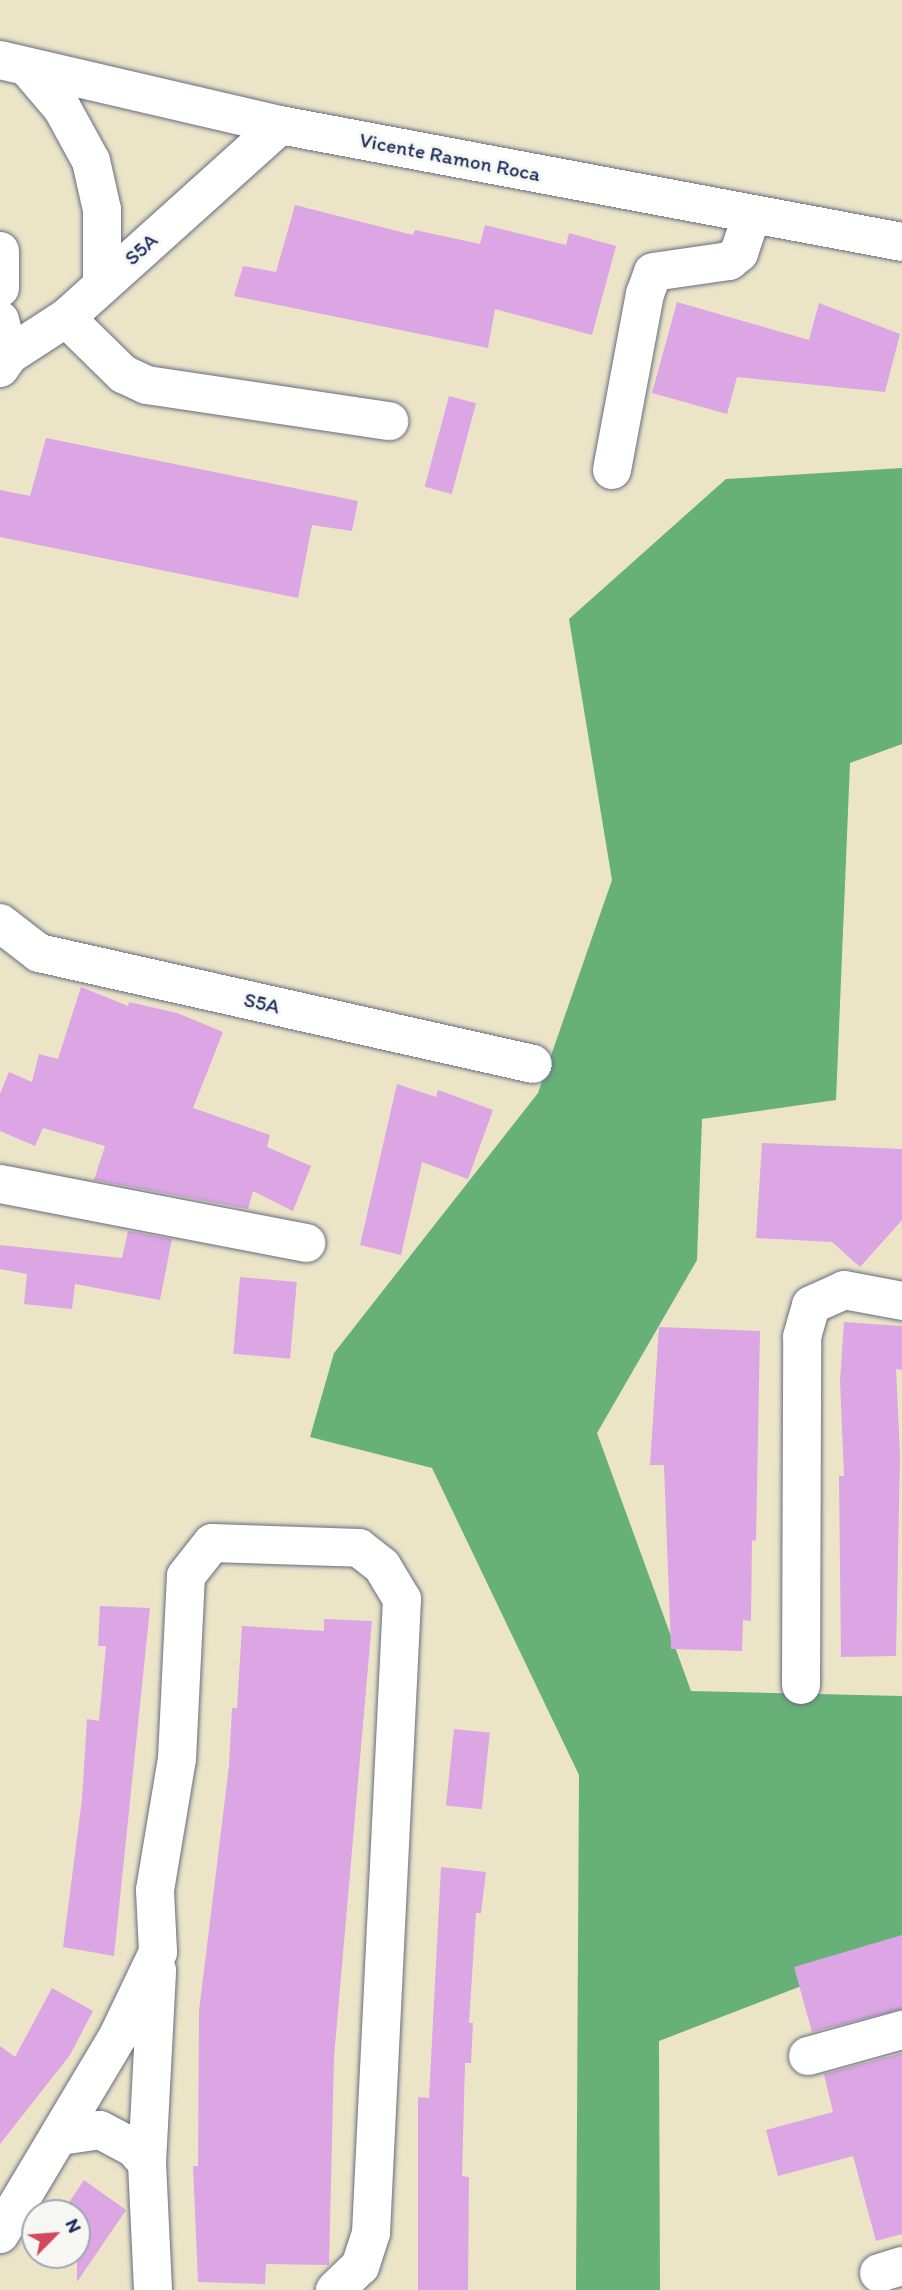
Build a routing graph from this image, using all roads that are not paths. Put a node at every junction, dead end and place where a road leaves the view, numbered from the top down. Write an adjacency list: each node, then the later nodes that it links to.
1 (13, 64): 2 (street, Vicente Ramon Roca); 6 (street)
2 (281, 125): 3 (street, Vicente Ramon Roca); 6 (street, S5A)
3 (752, 214): 4 (street, Vicente Ramon Roca); 11 (street)
4 (902, 242)
5 (0, 251): 7 (street)
6 (102, 284): 8 (street, S5A)
7 (0, 288)
8 (66, 317): 9 (street, S5A); 10 (street)
9 (3, 348)
10 (389, 421)
11 (612, 470)
12 (0, 923): 13 (street, S5A)
13 (533, 1064)
14 (0, 1184): 15 (street)
15 (306, 1243)
16 (902, 1301): 17 (street)
17 (801, 1685)
18 (158, 1952): 21 (street); 22 (street); 25 (street)
19 (902, 2030): 20 (street)
20 (808, 2056)
21 (60, 2136): 22 (street); 23 (street)
22 (147, 2163): 24 (street)
23 (0, 2234)
24 (153, 2290)
25 (335, 2290)

